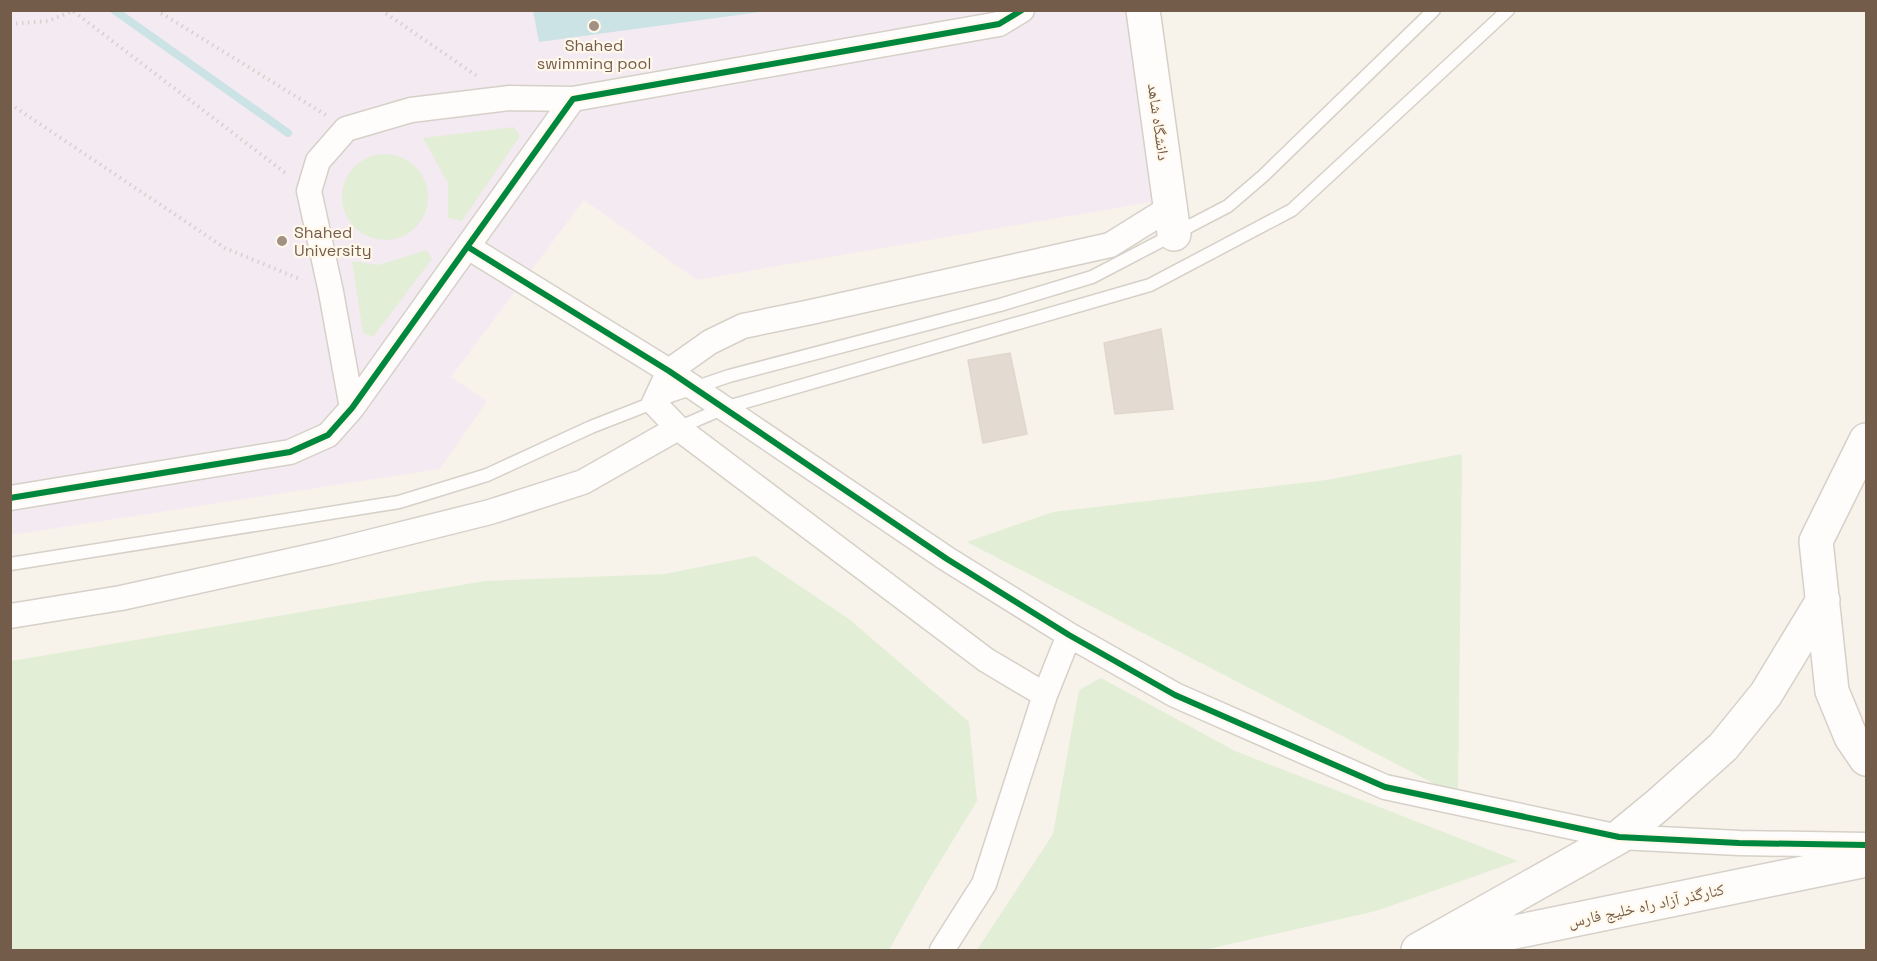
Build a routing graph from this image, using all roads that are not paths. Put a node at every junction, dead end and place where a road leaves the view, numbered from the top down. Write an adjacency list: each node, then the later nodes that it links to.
1 (1022, 10): 5 (street)
2 (1143, 10): 6 (street, دانشگاه شاهد)
3 (1434, 10): 6 (lane)
4 (1508, 10): 12 (lane)
5 (573, 99): 7 (street); 11 (street)
6 (1172, 221): 8 (street); 9 (lane)
7 (468, 247): 8 (street); 11 (street)
8 (669, 371): 9 (street); 10 (street)
9 (694, 388): 10 (lane); 12 (street)
10 (654, 403): 13 (street); 16 (lane)
11 (352, 408): 15 (street)
12 (724, 408): 13 (lane); 19 (street)
13 (678, 428): 18 (street); 20 (street)
14 (1866, 440): 17 (street)
15 (10, 498)
16 (10, 564)
17 (1823, 600): 21 (street); 22 (street)
18 (10, 616)
19 (1069, 635): 20 (street); 22 (street)
20 (1045, 695): 25 (street)
21 (1866, 759)
22 (1619, 837): 23 (street); 26 (street)
23 (1866, 845)
24 (1866, 860): 27 (street, کنارگذر آزاد راه خلیج فارس)
25 (942, 951)
26 (1418, 951)
27 (1426, 951)

